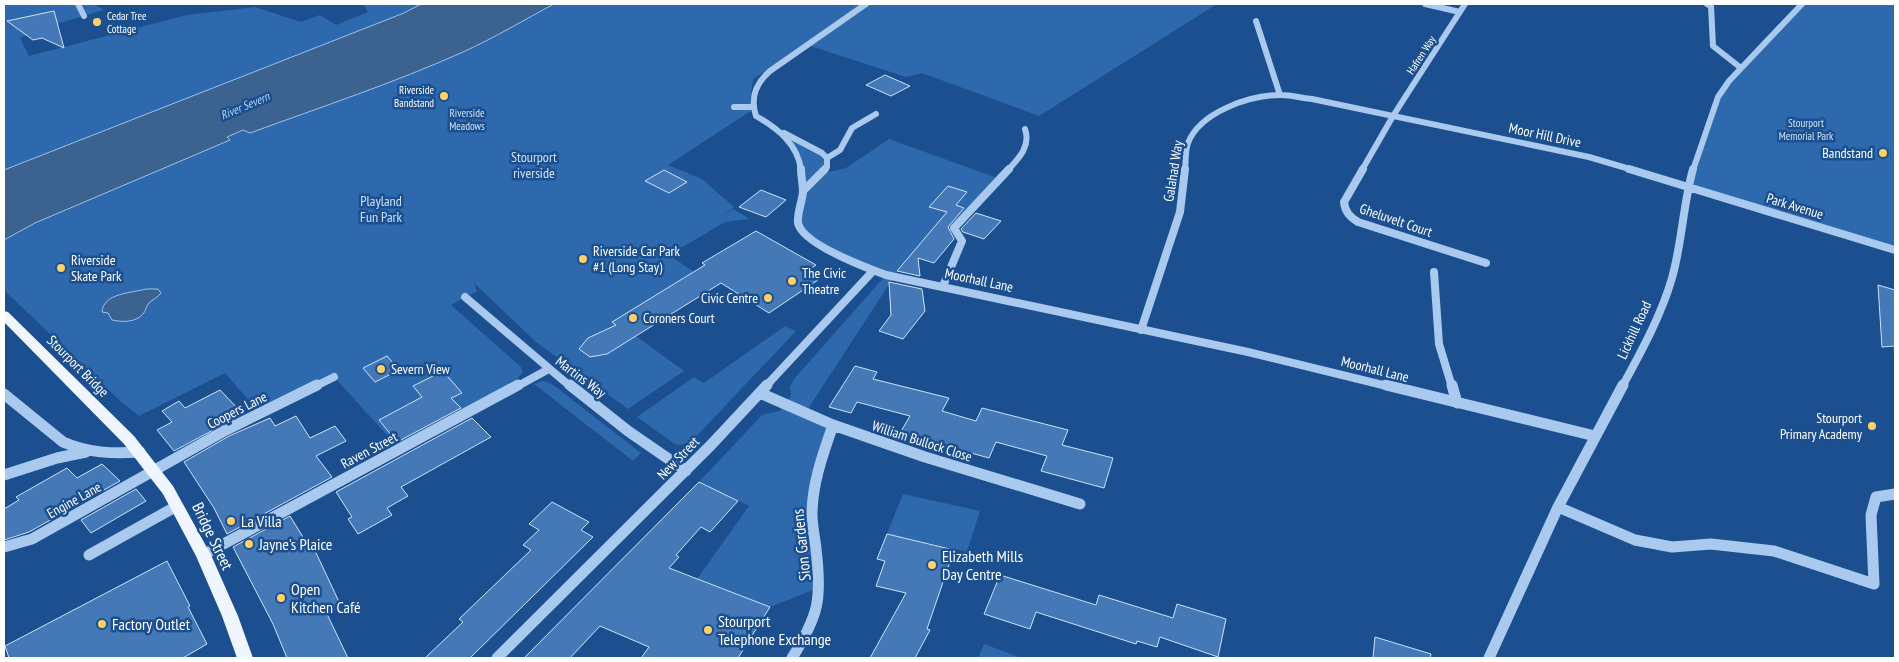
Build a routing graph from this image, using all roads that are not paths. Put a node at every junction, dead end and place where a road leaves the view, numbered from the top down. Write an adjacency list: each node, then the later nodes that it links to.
1 (78, 4): 8 (street)
2 (866, 4): 14 (street)
3 (1425, 4): 7 (street)
4 (1465, 4): 7 (street, Hafren Way)
5 (1707, 4): 11 (street)
6 (1802, 4): 9 (street)
7 (1460, 12): 16 (street, Hafren Way)
8 (84, 16)
9 (1790, 16): 11 (street, Lickhill Road)
10 (1256, 21): 12 (street)
11 (1742, 68): 20 (street, Lickhill Road)
12 (1280, 95): 16 (street, Galahad Way); 29 (street, Galahad Way)
13 (734, 107): 14 (street)
14 (753, 107): 17 (street, Moorhall Lane)
15 (876, 114): 19 (street)
16 (1393, 116): 20 (street, Moor Hill Drive); 23 (street, Gheluvelt Court)
17 (778, 129): 19 (street); 21 (street, Moorhall Lane)
18 (1025, 129): 26 (street)
19 (827, 158): 21 (street)
20 (1688, 187): 22 (street, Park Avenue); 36 (street, Lickhill Road)
21 (803, 191): 24 (street, Moorhall Lane)
22 (1895, 250)
23 (1486, 263)
24 (873, 270): 26 (street, Moorhall Lane); 32 (street, New Street)
25 (1434, 272): 34 (street)
26 (943, 286): 29 (street, Moorhall Lane)
27 (465, 298): 30 (street, Martins Way)
28 (4, 316): 37 (main road, Stourport Bridge)
29 (1141, 330): 34 (street, Moorhall Lane)
30 (548, 370): 41 (street, Martins Way); 49 (street, Raven Street)
31 (334, 377): 40 (street, Coopers Lane)
32 (760, 392): 35 (street, William Bullock Close); 41 (street, New Street)
33 (4, 394): 38 (street)
34 (1457, 402): 36 (street, Moorhall Lane)
35 (833, 425): 44 (street, William Bullock Close); 52 (street, Sion Gardens)
36 (1595, 436): 46 (street, Lickhill Road)
37 (129, 440): 39 (main road, Bridge Street)
38 (87, 452): 39 (street); 42 (street)
39 (140, 452): 40 (main road, Bridge Street)
40 (154, 470): 45 (main road, Bridge Street); 47 (street, Engine Lane)
41 (686, 470): 51 (street, New Street)
42 (4, 475)
43 (1895, 494): 46 (street)
44 (1080, 504)
45 (178, 506): 48 (street); 49 (main road, Bridge Street)
46 (1558, 508): 53 (street, Lickhill Road)
47 (4, 547)
48 (89, 555)
49 (203, 555): 50 (main road, Bridge Street)
50 (245, 658)
51 (497, 658)
52 (792, 658)
53 (1489, 658)

